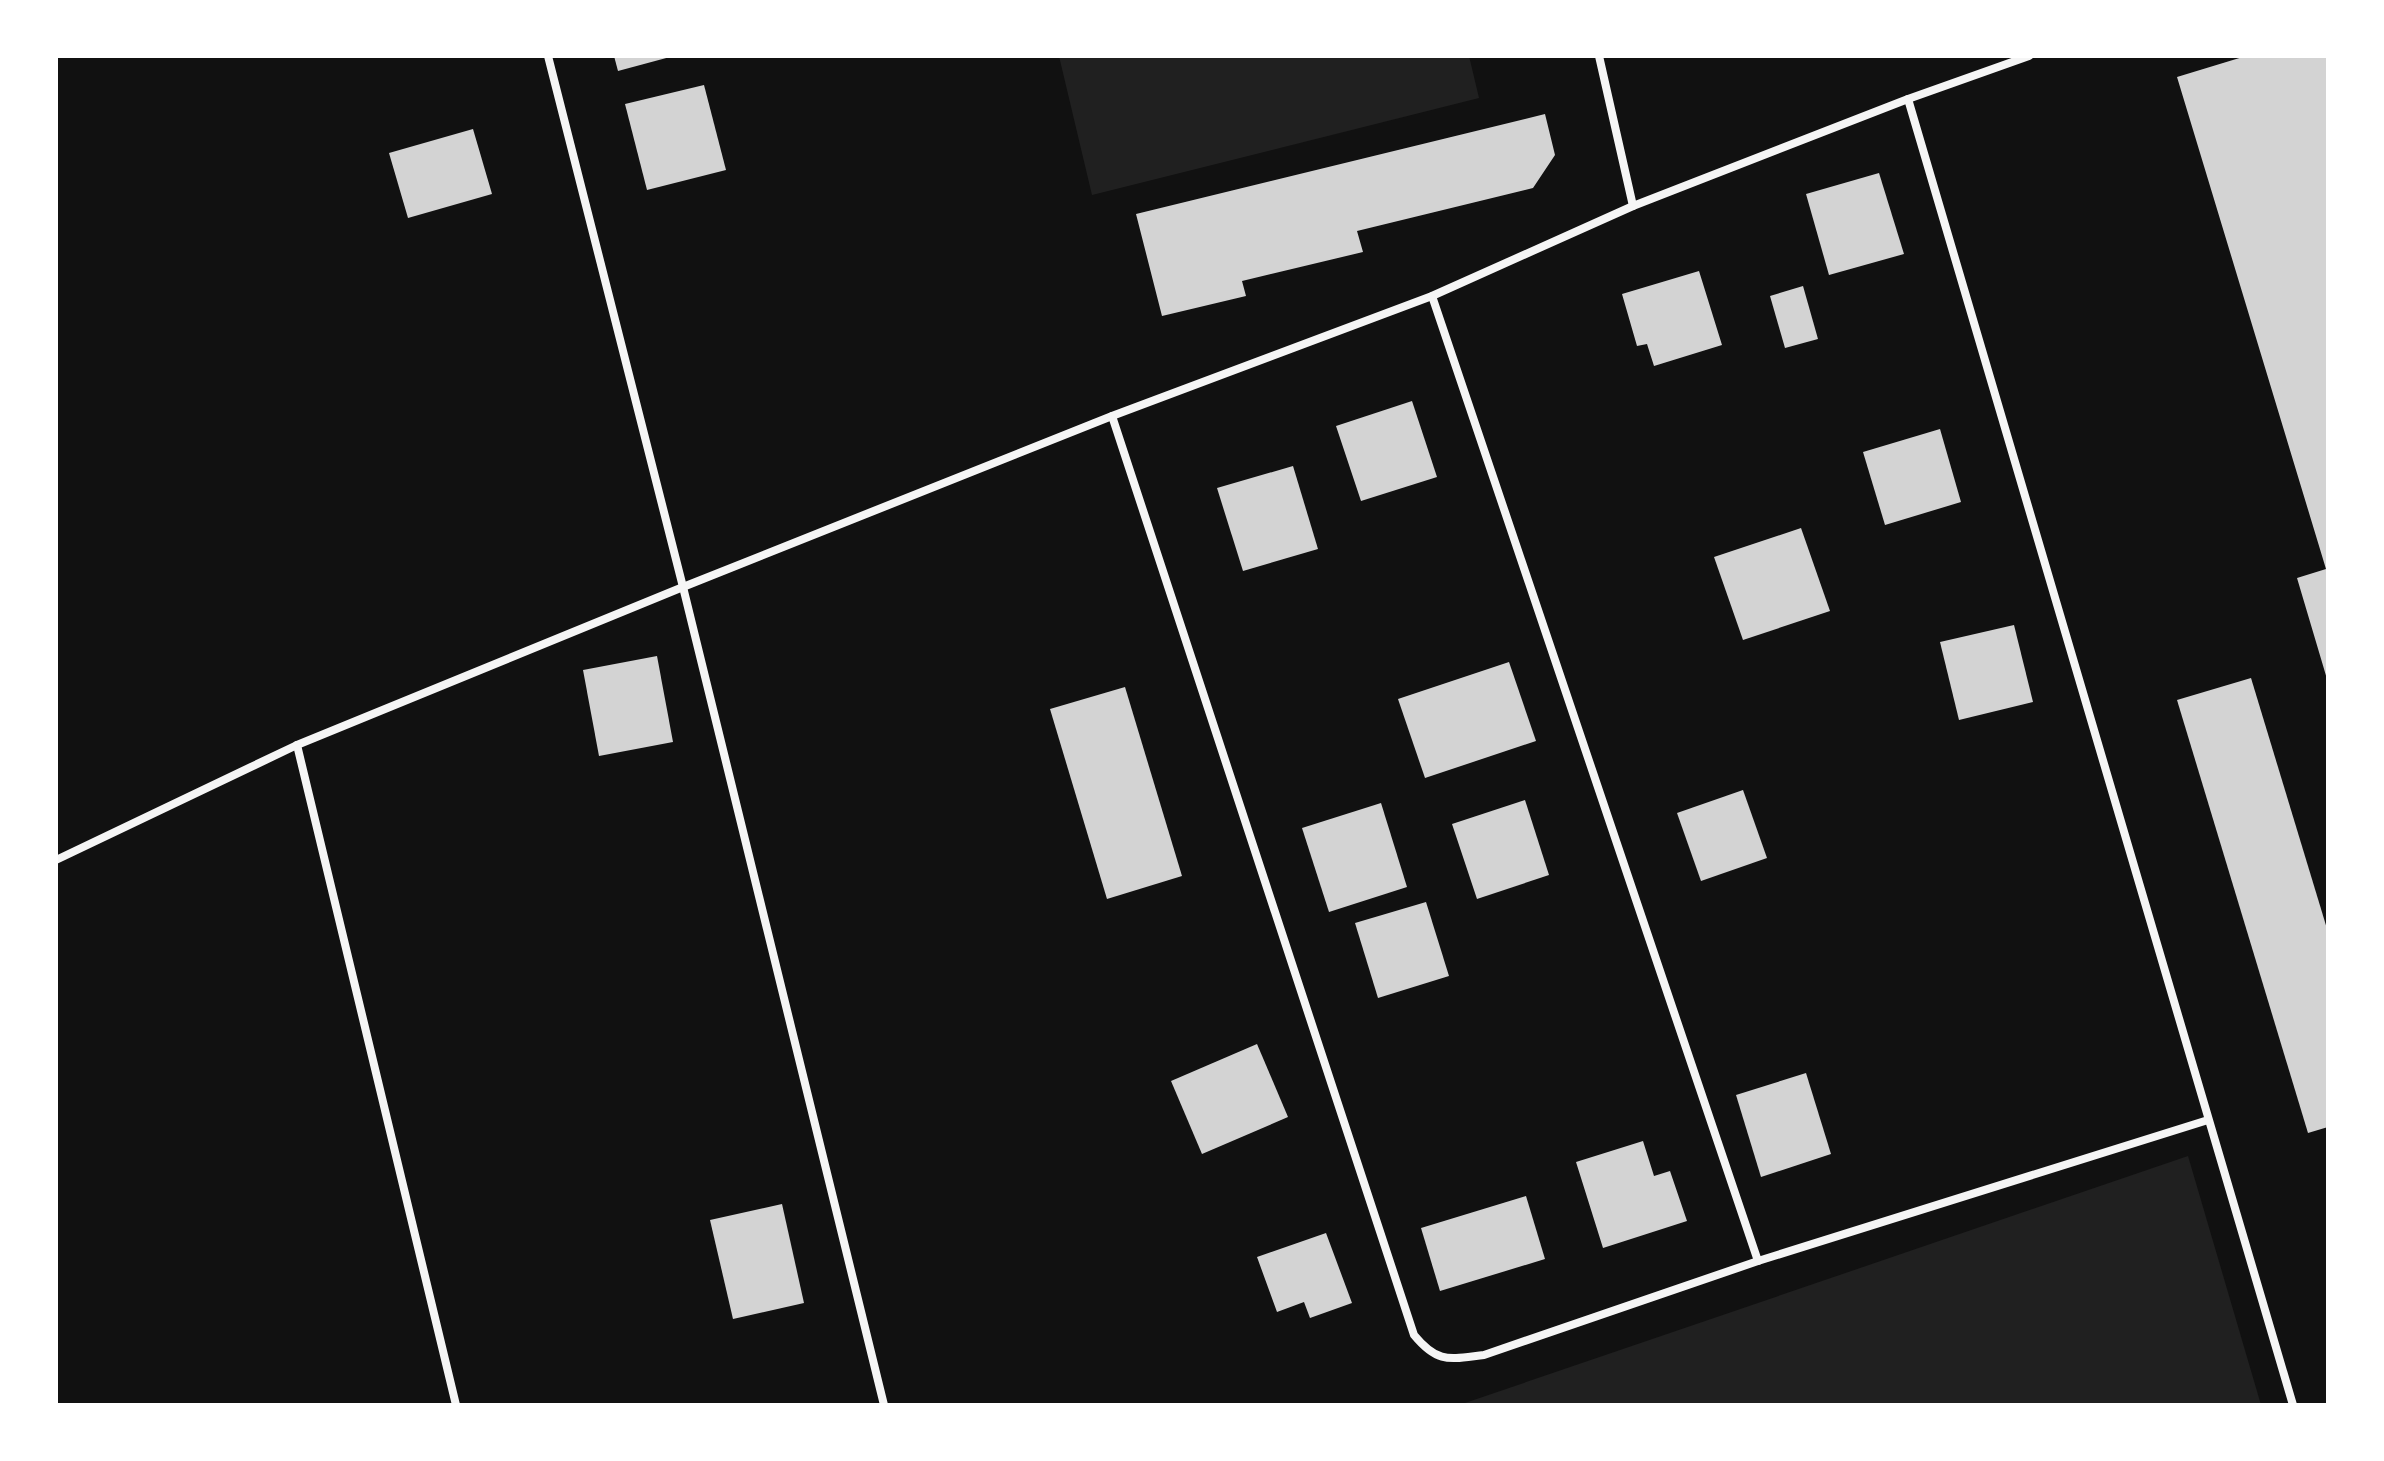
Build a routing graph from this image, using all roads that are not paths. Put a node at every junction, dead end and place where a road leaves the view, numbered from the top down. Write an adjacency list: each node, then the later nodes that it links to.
1 (548, 56): 8 (street)
2 (1599, 56): 5 (street)
3 (2029, 56): 4 (street)
4 (1908, 99): 5 (street); 11 (street)
5 (1633, 206): 6 (street)
6 (1432, 296): 7 (street); 12 (street)
7 (1112, 416): 8 (street); 12 (street)
8 (683, 587): 9 (street); 14 (street)
9 (297, 745): 10 (street); 13 (street)
10 (56, 860)
11 (2208, 1120): 12 (street); 15 (street)
12 (1758, 1261)
13 (456, 1405)
14 (884, 1405)
15 (2293, 1405)

